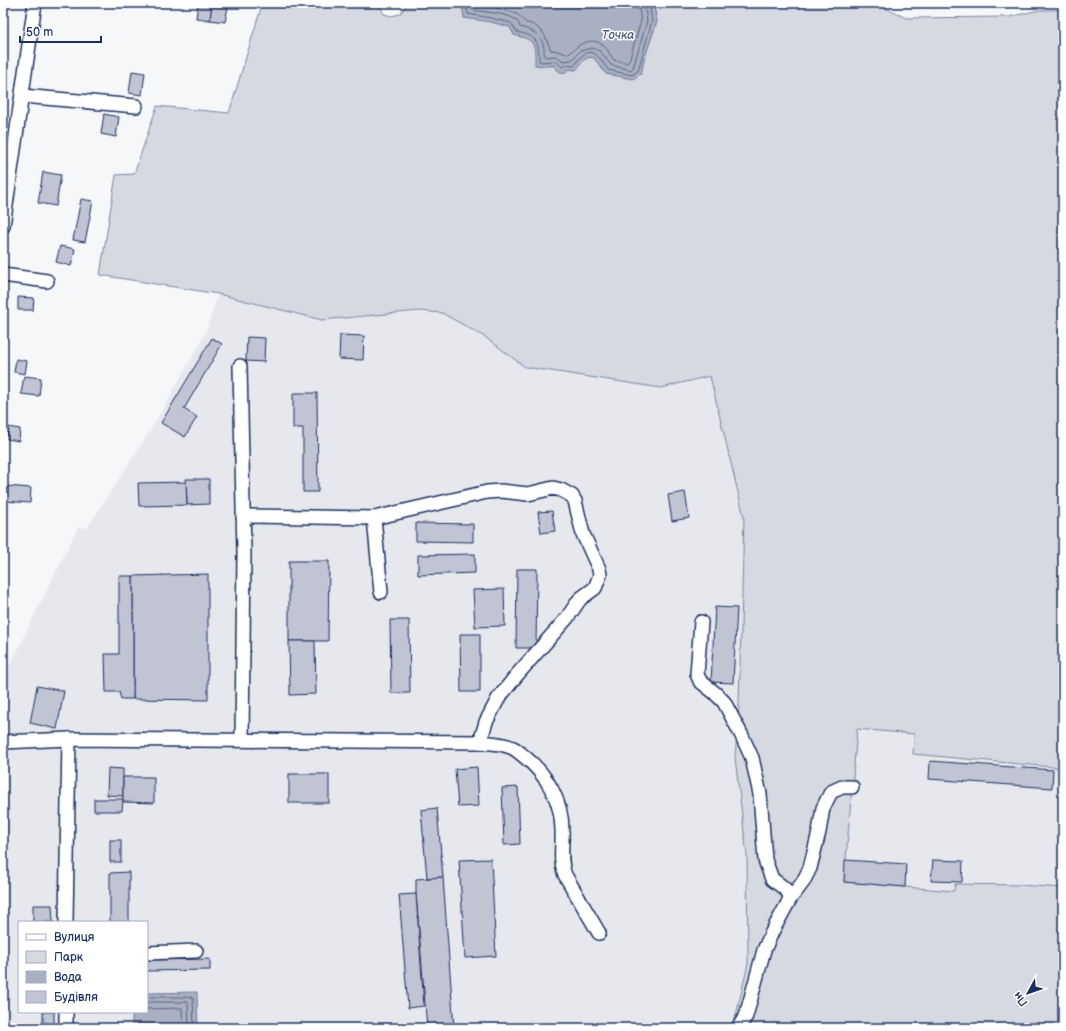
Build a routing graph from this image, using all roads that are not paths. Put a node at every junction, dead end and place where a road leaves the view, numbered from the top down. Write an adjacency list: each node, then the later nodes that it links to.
1 (35, 3): 2 (street)
2 (22, 96): 3 (street); 4 (street)
3 (136, 106)
4 (3, 226)
5 (3, 275): 6 (street)
6 (47, 281)
7 (240, 366): 8 (street)
8 (243, 516): 9 (street); 13 (street)
9 (374, 518): 10 (street); 15 (street)
10 (381, 592)
11 (701, 622): 17 (street)
12 (70, 739): 13 (street); 14 (street); 18 (street)
13 (242, 739): 15 (street)
14 (3, 742)
15 (480, 742): 19 (street)
16 (852, 787): 17 (street)
17 (790, 899): 24 (street)
18 (66, 921)
19 (599, 933)
20 (196, 952): 21 (street)
21 (148, 954)
22 (66, 1013): 23 (street)
23 (66, 1028)
24 (738, 1028)

